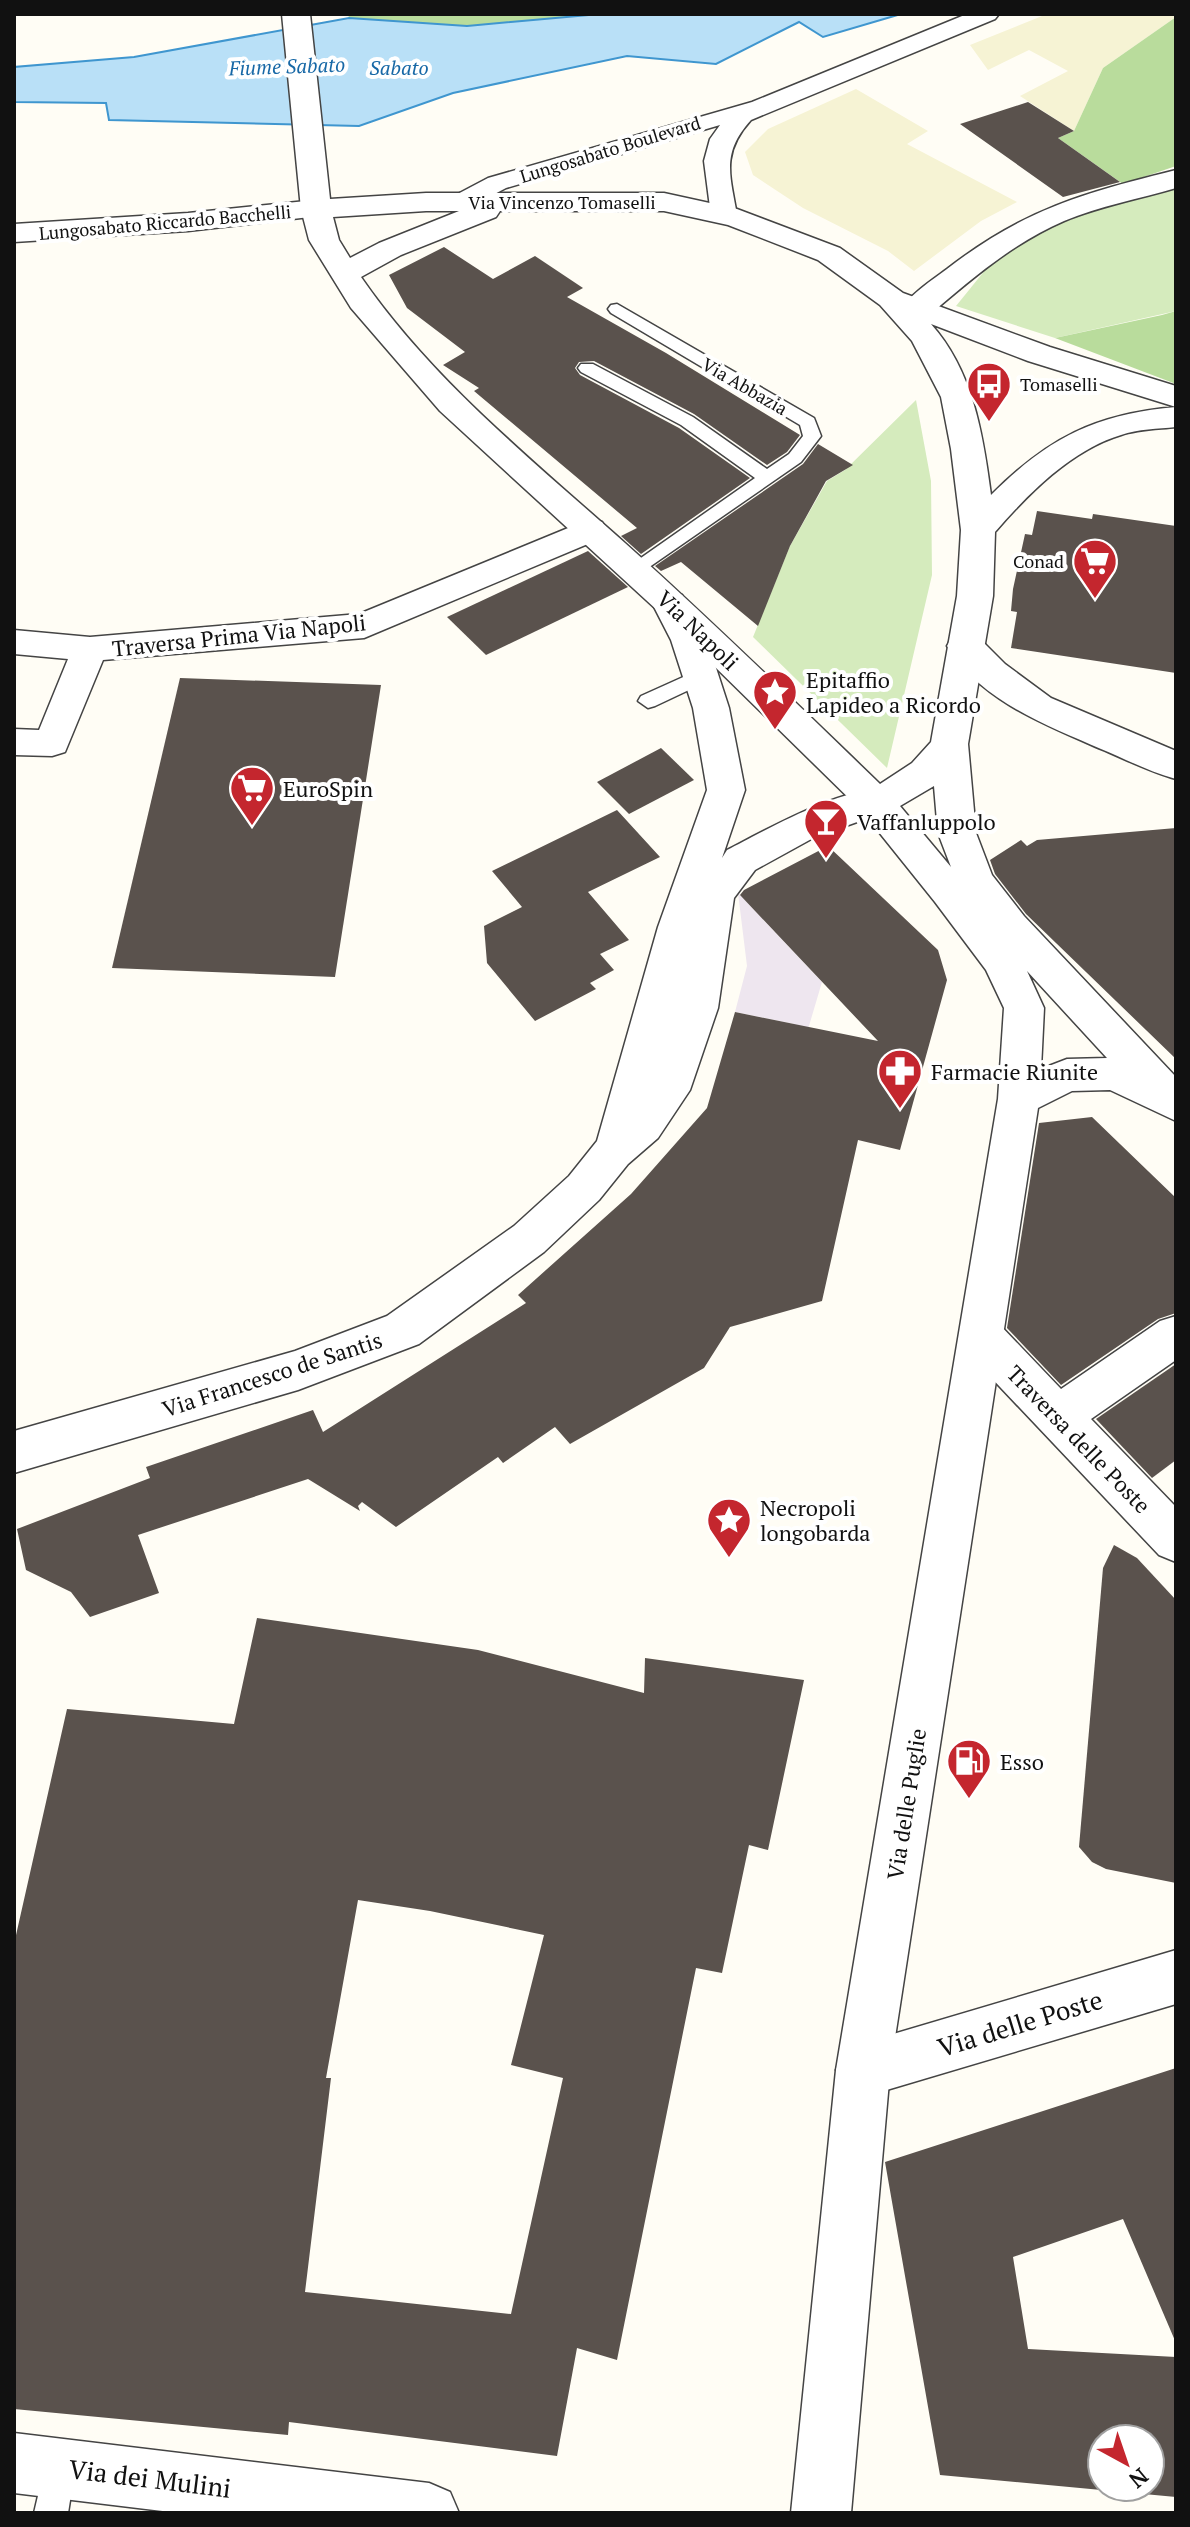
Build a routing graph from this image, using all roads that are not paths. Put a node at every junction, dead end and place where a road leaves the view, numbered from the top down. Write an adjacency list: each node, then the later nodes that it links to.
1 (296, 14): 5 (street, Via Napoli)
2 (987, 14): 3 (street, Lungosabato Boulevard)
3 (763, 105): 6 (street, Lungosabato Boulevard); 8 (street, Lungosabato Boulevard)
4 (1176, 179): 11 (street)
5 (316, 199): 6 (street, Via Vincenzo Tomaselli); 9 (street, Lungosabato Riccardo Bacchelli); 10 (street, Via Napoli)
6 (461, 202): 7 (street, Via Vincenzo Tomaselli)
7 (510, 202): 8 (street, Via Vincenzo Tomaselli); 10 (street)
8 (724, 215): 11 (street, Via Vincenzo Tomaselli)
9 (14, 233)
10 (344, 274): 17 (street, Via Napoli)
11 (904, 303): 14 (street); 18 (street, Via Vincenzo Tomaselli)
12 (617, 309): 16 (lane, Via Abbazia)
13 (587, 368): 16 (lane)
14 (1176, 397)
15 (1176, 417): 18 (street)
16 (767, 478): 19 (lane, Via Abbazia)
17 (590, 530): 19 (street, Via Napoli); 23 (street, Traversa Prima Via Napoli)
18 (978, 530): 22 (street, Via Vincenzo Tomaselli)
19 (635, 571): 20 (street, Via Napoli)
20 (670, 603): 24 (street, Via Francesco de Santis); 29 (street, Via Napoli)
21 (14, 642): 23 (street, Traversa Prima Via Napoli)
22 (965, 646): 27 (street, Via Vincenzo Tomaselli); 28 (street)
23 (90, 649): 26 (street)
24 (701, 676): 25 (lane); 32 (street, Via Francesco de Santis)
25 (648, 701)
26 (14, 742)
27 (949, 744): 29 (street, Via Francesco de Santis); 31 (street)
28 (1176, 766)
29 (875, 801): 30 (street, Via Napoli); 32 (street, Via Francesco de Santis)
30 (1019, 1099): 31 (street); 34 (street, Via delle Puglie)
31 (1176, 1104)
32 (613, 1152): 36 (street, Via Francesco de Santis)
33 (1176, 1335): 35 (street)
34 (982, 1337): 35 (street, Traversa delle Poste); 39 (street, Via delle Puglie)
35 (1058, 1416): 37 (street, Traversa delle Poste)
36 (14, 1452)
37 (1176, 1540)
38 (1176, 1977): 39 (street, Via delle Poste)
39 (863, 2070): 42 (street, Via delle Puglie)
40 (41, 2481): 41 (street, Via dei Mulini)
41 (429, 2513)
42 (821, 2513)

